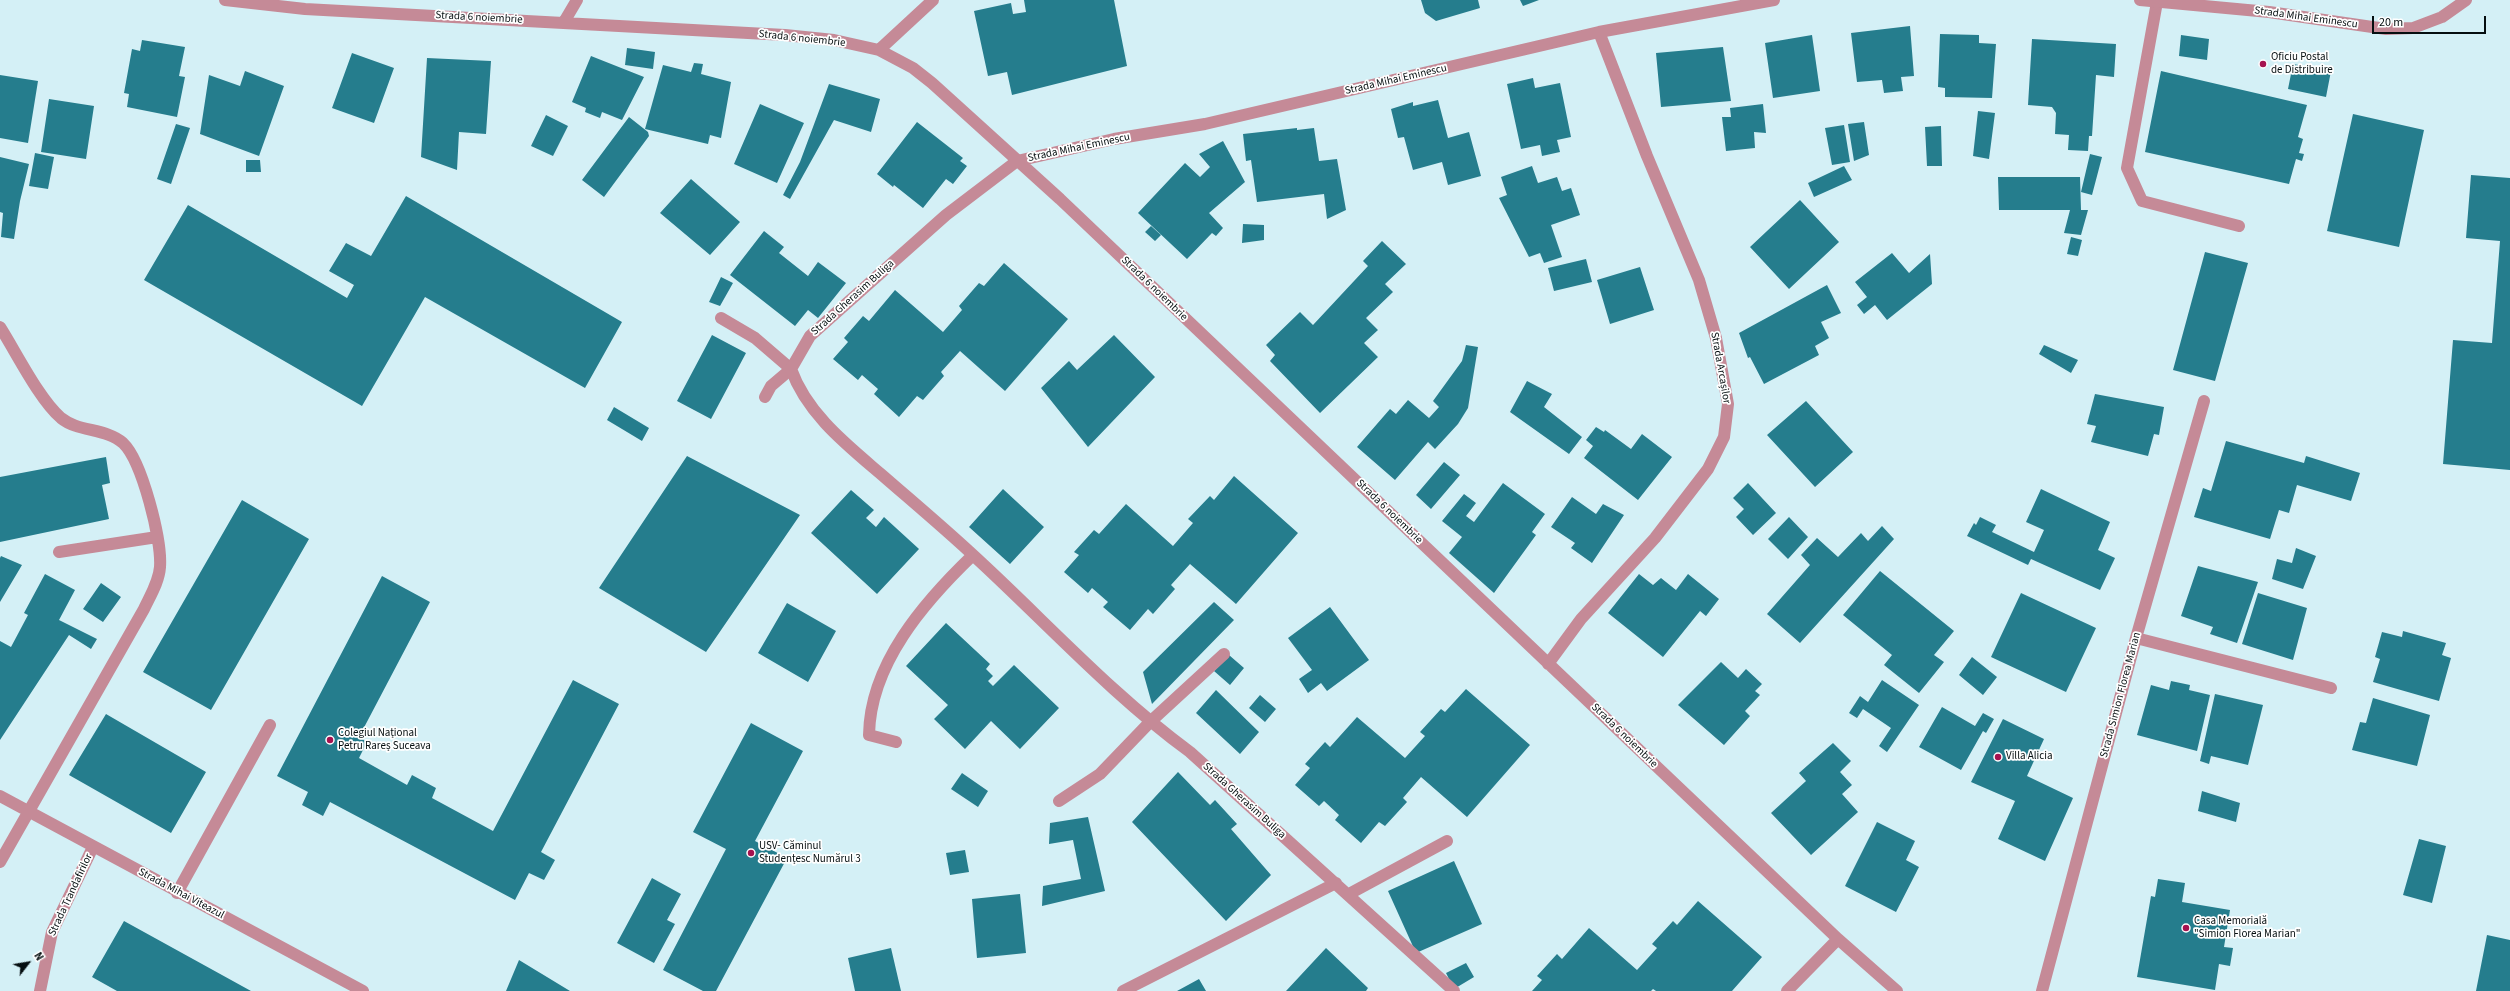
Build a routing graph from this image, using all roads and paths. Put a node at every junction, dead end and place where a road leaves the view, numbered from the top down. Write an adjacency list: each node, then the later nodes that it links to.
1 (225, 0): 8 (street, Strada 6 noiembrie)
2 (577, 0): 8 (street)
3 (933, 0): 10 (street)
4 (1774, 0): 9 (street, Strada Mihai Eminescu)
5 (2140, 0): 7 (street, Strada Mihai Eminescu)
6 (2466, 0): 7 (street, Strada Mihai Eminescu)
7 (2157, 2): 12 (street)
8 (564, 22): 10 (street, Strada 6 noiembrie)
9 (1599, 32): 11 (street, Strada Mihai Eminescu); 24 (street, Strada Arcașilor)
10 (879, 50): 11 (street, Strada 6 noiembrie)
11 (1017, 161): 16 (street, Strada Gherasim Buliga); 24 (street, Strada 6 noiembrie)
12 (2238, 226)
13 (721, 318): 16 (street)
14 (0, 327): 15 (street)
15 (3, 339): 19 (street)
16 (791, 369): 17 (street); 21 (street, Strada Gherasim Buliga)
17 (765, 397)
18 (2204, 401): 22 (street, Strada Simion Florea Marian)
19 (157, 537): 20 (street); 31 (street)
20 (59, 552)
21 (973, 555): 26 (street, Strada Gherasim Buliga); 28 (street)
22 (2136, 638): 25 (street); 45 (street, Strada Simion Florea Marian)
23 (1224, 654): 26 (street)
24 (1548, 664): 38 (street, Strada 6 noiembrie)
25 (2331, 688)
26 (1150, 722): 30 (street); 35 (street, Strada Gherasim Buliga)
27 (270, 725): 36 (street)
28 (896, 742)
29 (0, 796): 31 (street, Strada Mihai Viteazul)
30 (1059, 800)
31 (29, 812): 33 (street, Strada Mihai Viteazul); 34 (street)
32 (1447, 841): 37 (street)
33 (93, 847): 36 (street, Strada Mihai Viteazul); 39 (street, Strada Trandafirilor)
34 (0, 862)
35 (1336, 883): 37 (street, Strada Gherasim Buliga); 41 (street)
36 (178, 893): 40 (street, Strada Mihai Viteazul)
37 (1349, 894): 42 (street, Strada Gherasim Buliga)
38 (1838, 939): 43 (street); 44 (street, Strada 6 noiembrie)
39 (40, 991)
40 (363, 991)
41 (1123, 991)
42 (1454, 991)
43 (1787, 991)
44 (1897, 991)
45 (2042, 991)

